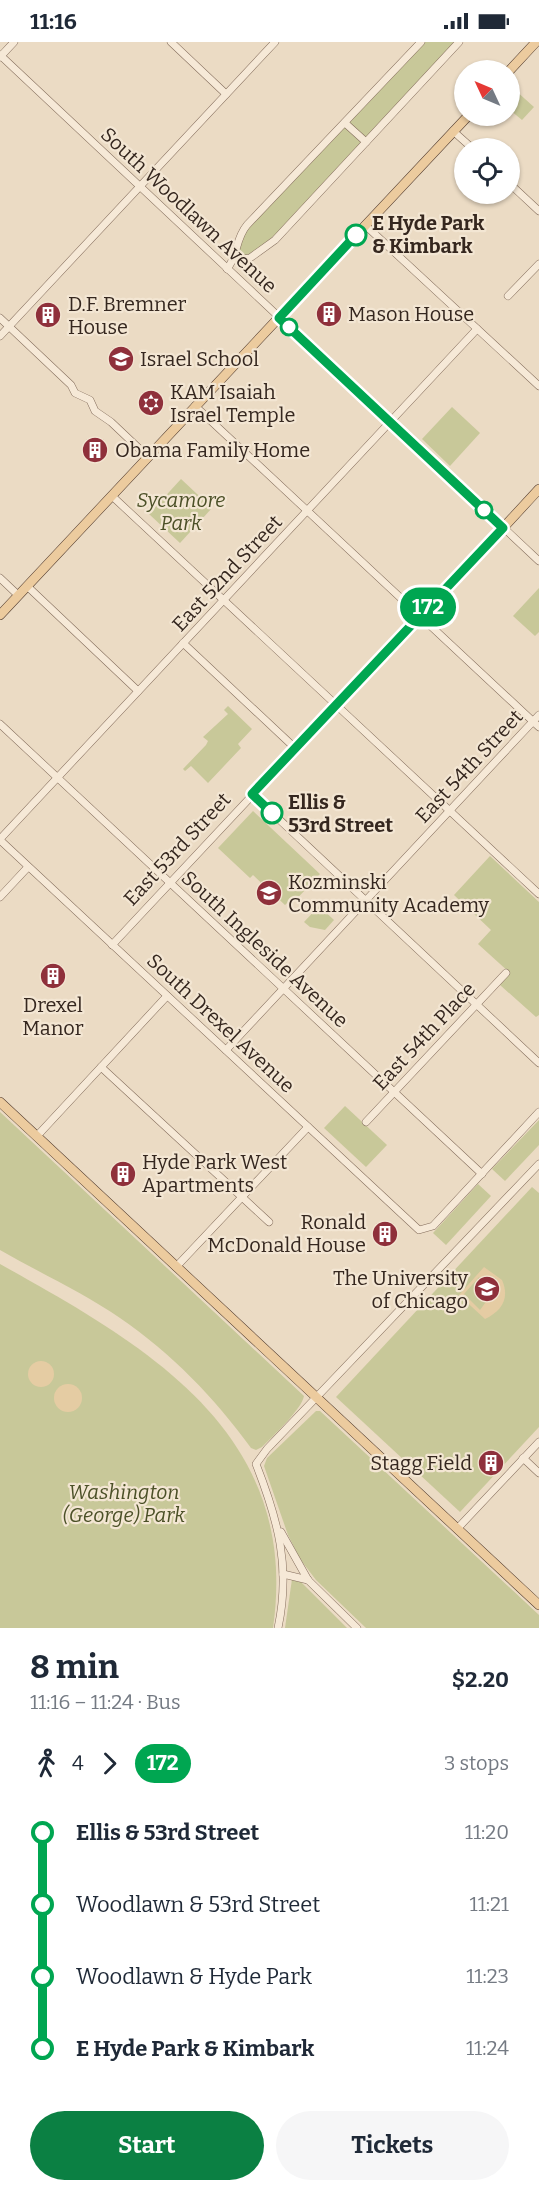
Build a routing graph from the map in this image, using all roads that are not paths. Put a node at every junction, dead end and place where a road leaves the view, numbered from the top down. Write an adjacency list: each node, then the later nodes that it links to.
1 (14, 42): 7 (street)
2 (171, 42): 9 (street)
3 (275, 42): 9 (street)
4 (421, 42): 10 (street)
5 (459, 42): 14 (street)
6 (536, 42): 8 (main road)
7 (0, 56): 15 (street, South Woodlawn Avenue)
8 (519, 60)
9 (226, 94): 15 (street)
10 (345, 123): 14 (street); 19 (street)
11 (458, 126): 12 (main road)
12 (453, 131): 13 (street); 18 (main road)
13 (461, 138)
14 (366, 142): 19 (street)
15 (140, 187): 21 (street, South Woodlawn Avenue); 25 (street)
16 (520, 193): 17 (street)
17 (539, 211)
18 (365, 225): 24 (main road); 26 (street)
19 (235, 260): 21 (street)
20 (539, 264): 22 (street)
21 (227, 269): 24 (street, South Woodlawn Avenue)
22 (508, 296)
23 (0, 318): 25 (street)
24 (279, 318): 29 (main road); 30 (street, South Woodlawn Avenue)
25 (9, 326): 27 (street); 31 (street)
26 (477, 329): 28 (street); 30 (street, East 52nd Street)
27 (0, 336)
28 (539, 386)
29 (195, 406): 31 (main road); 34 (street)
30 (390, 422): 34 (street, East 52nd Street); 35 (street, South Woodlawn Avenue)
31 (148, 457): 33 (main road)
32 (539, 489): 35 (main road, East 53rd Street)
33 (112, 496): 38 (main road); 40 (street)
34 (308, 510): 40 (street, East 52nd Street); 42 (street)
35 (503, 528): 36 (street, South Woodlawn Avenue); 42 (street, East 53rd Street)
36 (539, 561)
37 (0, 578): 39 (street)
38 (27, 586): 39 (main road); 44 (street)
39 (18, 596): 41 (main road)
40 (223, 600): 43 (street, East 52nd Street); 45 (street)
41 (0, 615)
42 (420, 615): 45 (street, East 53rd Street); 48 (street)
43 (183, 644): 44 (street, East 52nd Street); 49 (street)
44 (138, 691): 50 (street, East 52nd Street)
45 (336, 705): 49 (street, East 53rd Street); 52 (street)
46 (539, 715): 48 (street, East 54th Street)
47 (0, 724): 50 (street, South Ingleside Avenue)
48 (536, 724): 52 (street, East 54th Street)
49 (295, 748): 51 (street, East 53rd Street)
50 (57, 777): 53 (street, East 52nd Street); 55 (street, South Ingleside Avenue)
51 (252, 794): 55 (street, East 53rd Street); 58 (street)
52 (450, 811): 56 (street); 58 (street, East 54th Street)
53 (0, 840): 54 (street, South Drexel Avenue)
54 (28, 867): 57 (street); 59 (street, South Drexel Avenue)
55 (170, 883): 59 (street, East 53rd Street); 61 (street, South Ingleside Avenue)
56 (539, 894)
57 (0, 897)
58 (365, 901): 61 (street, East 54th Street); 63 (street)
59 (112, 945): 62 (street, South Drexel Avenue)
60 (506, 973): 63 (street, East 54th Place)
61 (283, 988): 64 (street, East 54th Street); 67 (street, South Ingleside Avenue)
62 (167, 996): 64 (street, South Drexel Avenue); 66 (street)
63 (476, 1004): 65 (street); 67 (street, East 54th Place)
64 (226, 1050): 71 (street, South Drexel Avenue)
65 (539, 1063)
66 (101, 1067): 72 (street); 75 (street)
67 (394, 1091): 70 (street, East 54th Place); 74 (street, South Ingleside Avenue)
68 (0, 1102): 72 (main road)
69 (539, 1112): 74 (street)
70 (366, 1122)
71 (308, 1127): 74 (street, South Drexel Avenue); 75 (street)
72 (37, 1136): 77 (main road)
73 (539, 1164): 78 (street)
74 (482, 1174)
75 (242, 1197): 76 (street); 77 (street)
76 (269, 1222)
77 (177, 1267): 78 (main road)
78 (317, 1398): 82 (street); 83 (main road)
79 (539, 1442): 80 (street)
80 (524, 1458): 81 (street); 83 (street)
81 (539, 1473)
82 (279, 1529): 84 (street); 85 (street)
83 (457, 1529): 86 (main road)
84 (283, 1574): 85 (street); 87 (street)
85 (308, 1580): 88 (street)
86 (539, 1605)
87 (278, 1628)
88 (357, 1628)

